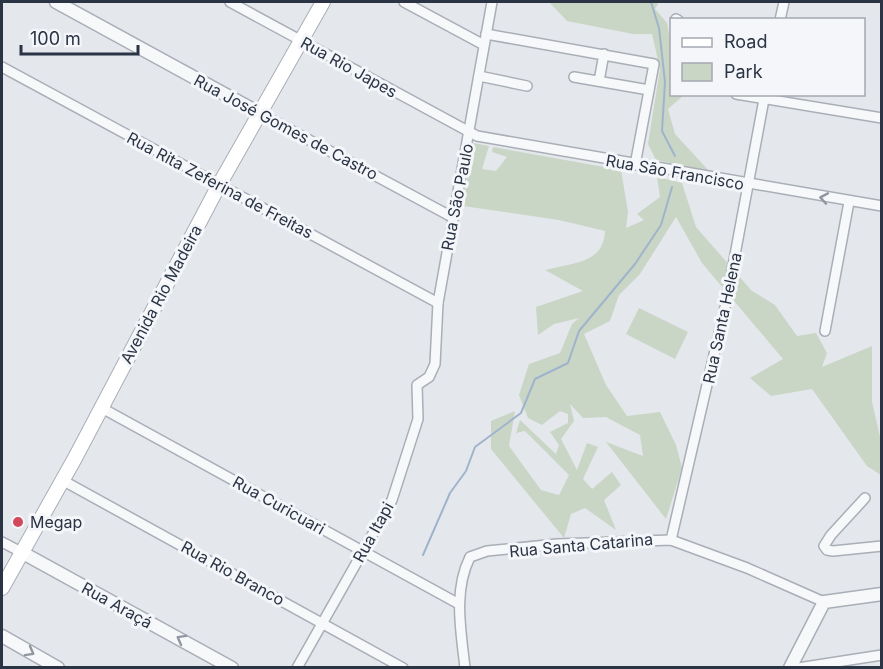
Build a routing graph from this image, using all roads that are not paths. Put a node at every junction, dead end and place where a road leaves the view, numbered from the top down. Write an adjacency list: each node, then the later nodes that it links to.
1 (56, 2): 19 (street, Rua José Gomes de Castro)
2 (230, 2): 9 (street, Rua Rio Japes)
3 (323, 2): 9 (main road, Avenida Rio Madeira)
4 (404, 2): 10 (street)
5 (492, 2): 8 (street, Rua São Paulo)
6 (784, 2): 7 (street)
7 (780, 18)
8 (486, 34): 10 (street, Rua São Paulo); 11 (street)
9 (300, 40): 19 (main road, Avenida Rio Madeira); 21 (street, Rua Rio Japes)
10 (484, 45): 13 (street, Rua São Paulo)
11 (604, 54): 15 (street); 17 (street)
12 (2, 67): 23 (street, Rua Rita Zeferina de Freitas)
13 (479, 76): 16 (street); 21 (street, Rua São Paulo)
14 (574, 77): 15 (street)
15 (599, 81): 17 (street)
16 (527, 86)
17 (649, 90): 22 (street)
18 (765, 97): 20 (street); 24 (street, Rua Santa Helena)
19 (259, 113): 23 (main road, Avenida Rio Madeira); 27 (street, Rua José Gomes de Castro)
20 (882, 118)
21 (470, 133): 22 (street, Rua São Francisco); 27 (street, Rua São Paulo)
22 (635, 165): 24 (street, Rua São Francisco)
23 (219, 185): 28 (street, Rua Rita Zeferina de Freitas); 31 (main road, Avenida Rio Madeira)
24 (749, 185): 25 (street, Rua São Francisco, one-way to 24); 34 (street, Rua Santa Helena)
25 (849, 202): 26 (street, Rua São Francisco); 29 (street)
26 (882, 206)
27 (452, 217): 28 (street, Rua São Paulo)
28 (438, 303): 30 (street, Rua São Paulo)
29 (825, 331)
30 (417, 385): 37 (street, Rua Itapi)
31 (100, 407): 32 (main road, Avenida Rio Madeira); 37 (street, Rua Curicuari)
32 (62, 480): 38 (main road, Avenida Rio Madeira); 43 (street, Rua Rio Branco)
33 (866, 498): 36 (street)
34 (671, 540): 41 (street, Rua Santa Catarina); 42 (street, Rua Santa Catarina)
35 (2, 543): 38 (street, Rua Araçá)
36 (882, 546)
37 (363, 551): 42 (street, Rua Curicuari); 43 (street, Rua Itapi)
38 (22, 553): 39 (main road, Avenida Rio Madeira); 47 (street, Rua Araçá, one-way to 38)
39 (2, 588)
40 (882, 594): 41 (street)
41 (824, 602): 51 (street)
42 (459, 604): 50 (street)
43 (322, 622): 48 (street, Rua Itapi); 49 (street, Rua Rio Branco)
44 (2, 636): 46 (street, one-way to 46)
45 (882, 655): 52 (street)
46 (58, 668)
47 (232, 668)
48 (297, 668)
49 (403, 668)
50 (465, 668)
51 (790, 668)
52 (798, 668)

